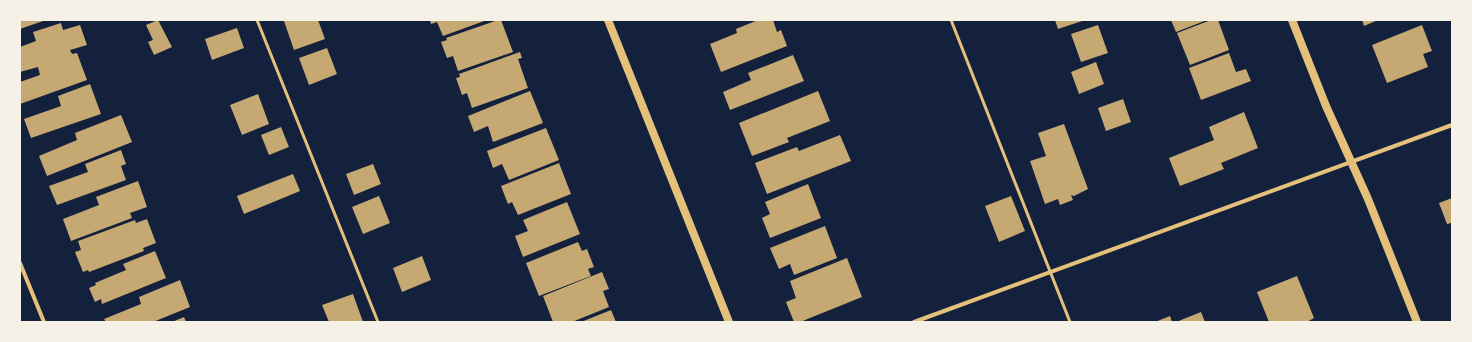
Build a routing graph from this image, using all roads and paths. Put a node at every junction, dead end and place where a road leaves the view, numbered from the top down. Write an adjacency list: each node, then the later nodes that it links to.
1 (257, 20): 10 (lane)
2 (608, 20): 11 (main road)
3 (951, 20): 8 (lane)
4 (1292, 20): 6 (main road)
5 (1452, 125): 6 (street)
6 (1352, 162): 8 (street); 14 (main road)
7 (20, 263): 9 (street)
8 (1050, 272): 12 (street); 13 (lane)
9 (44, 322)
10 (378, 322)
11 (729, 322)
12 (914, 322)
13 (1070, 322)
14 (1417, 322)

